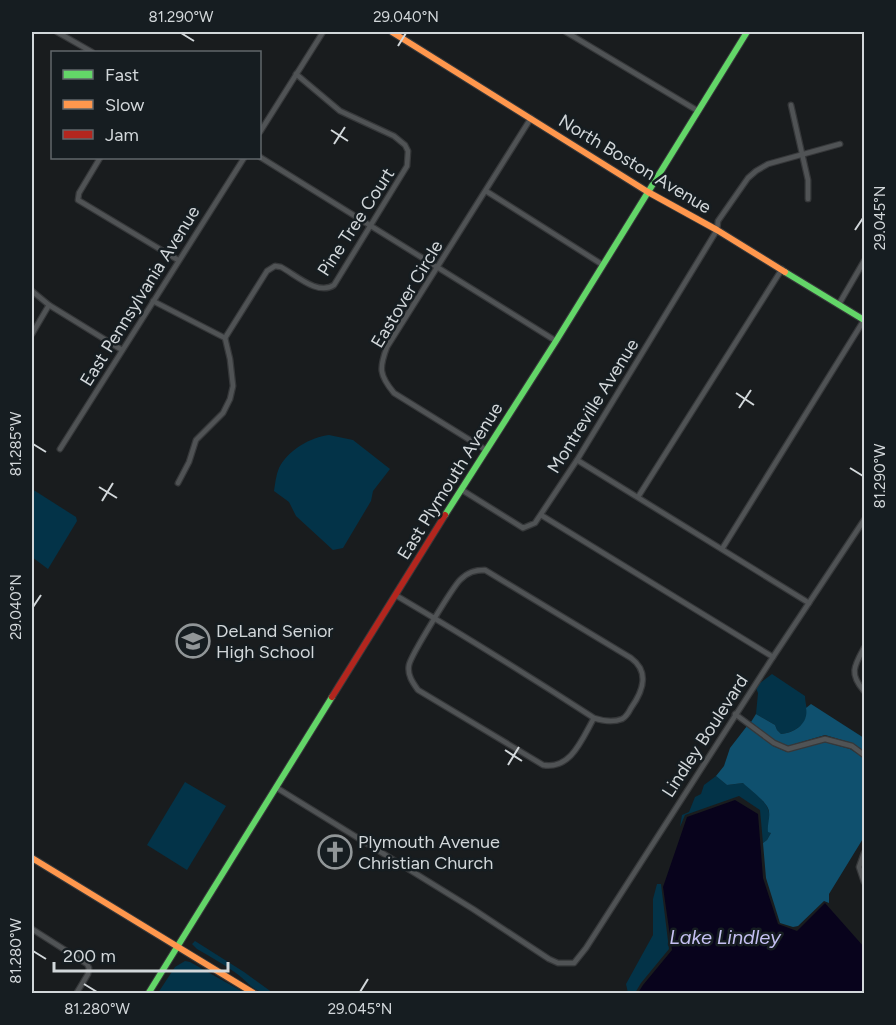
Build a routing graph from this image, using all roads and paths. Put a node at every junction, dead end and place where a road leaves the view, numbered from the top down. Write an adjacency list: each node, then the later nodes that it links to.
1 (57, 32): 6 (street)
2 (323, 32): 7 (street)
3 (392, 32): 10 (main road, North Boston Avenue)
4 (566, 32): 9 (street)
5 (747, 32): 9 (main road, East Plymouth Avenue)
6 (90, 51)
7 (296, 74): 11 (street); 20 (street, Pine Tree Court)
8 (791, 105): 13 (street)
9 (698, 111): 18 (main road, East Plymouth Avenue)
10 (531, 118): 17 (street, Eastover Circle); 18 (main road, North Boston Avenue)
11 (261, 130)
12 (840, 144): 13 (street, Montreville Avenue)
13 (802, 155): 19 (street); 21 (street, Montreville Avenue)
14 (261, 158): 20 (street)
15 (99, 159): 22 (street)
16 (243, 159): 22 (street, East Pennsylvania Avenue)
17 (486, 191): 24 (street); 25 (street, Eastover Circle)
18 (648, 192): 21 (main road, North Boston Avenue); 24 (main road, East Plymouth Avenue)
19 (808, 199)
20 (370, 225): 25 (street); 33 (street, Pine Tree Court)
21 (717, 230): 26 (main road, North Boston Avenue); 38 (street, Montreville Avenue)
22 (178, 261): 28 (street, East Pennsylvania Avenue)
23 (864, 261): 29 (street)
24 (603, 265): 34 (main road, East Plymouth Avenue)
25 (438, 266): 34 (street); 37 (street, Eastover Circle)
26 (782, 269): 29 (main road, North Boston Avenue); 41 (street)
27 (32, 291): 30 (street)
28 (153, 301): 33 (street); 35 (street, East Pennsylvania Avenue)
29 (838, 304): 31 (main road, North Boston Avenue)
30 (49, 305): 32 (street); 35 (street)
31 (864, 320): 44 (street)
32 (32, 334)
33 (225, 338): 39 (street)
34 (556, 341): 37 (main road, East Plymouth Avenue)
35 (122, 350): 36 (street, East Pennsylvania Avenue)
36 (60, 449)
37 (486, 450): 40 (main road, East Plymouth Avenue)
38 (577, 460): 41 (street); 42 (street, Montreville Avenue)
39 (178, 483)
40 (462, 490): 42 (street); 45 (main road, East Plymouth Avenue)
41 (638, 497): 44 (street)
42 (541, 515): 49 (street)
43 (863, 524): 46 (street, Lindley Boulevard)
44 (722, 549): 46 (street)
45 (397, 596): 47 (street); 54 (main road, East Plymouth Avenue)
46 (809, 603): 49 (street, Lindley Boulevard)
47 (435, 618): 52 (street); 52 (street); 52 (street)
48 (864, 648): 50 (street)
49 (772, 657): 51 (street, Lindley Boulevard)
50 (864, 691)
51 (735, 714): 53 (street); 54 (street, Lindley Boulevard)
52 (594, 718)
53 (864, 755)
54 (277, 788): 59 (main road, East Plymouth Avenue)
55 (864, 853): 57 (street)
56 (32, 858): 59 (main road)
57 (864, 882)
58 (32, 928): 60 (street)
59 (178, 947): 61 (main road, East Plymouth Avenue); 62 (main road)
60 (76, 993)
61 (148, 993)
62 (255, 993)

